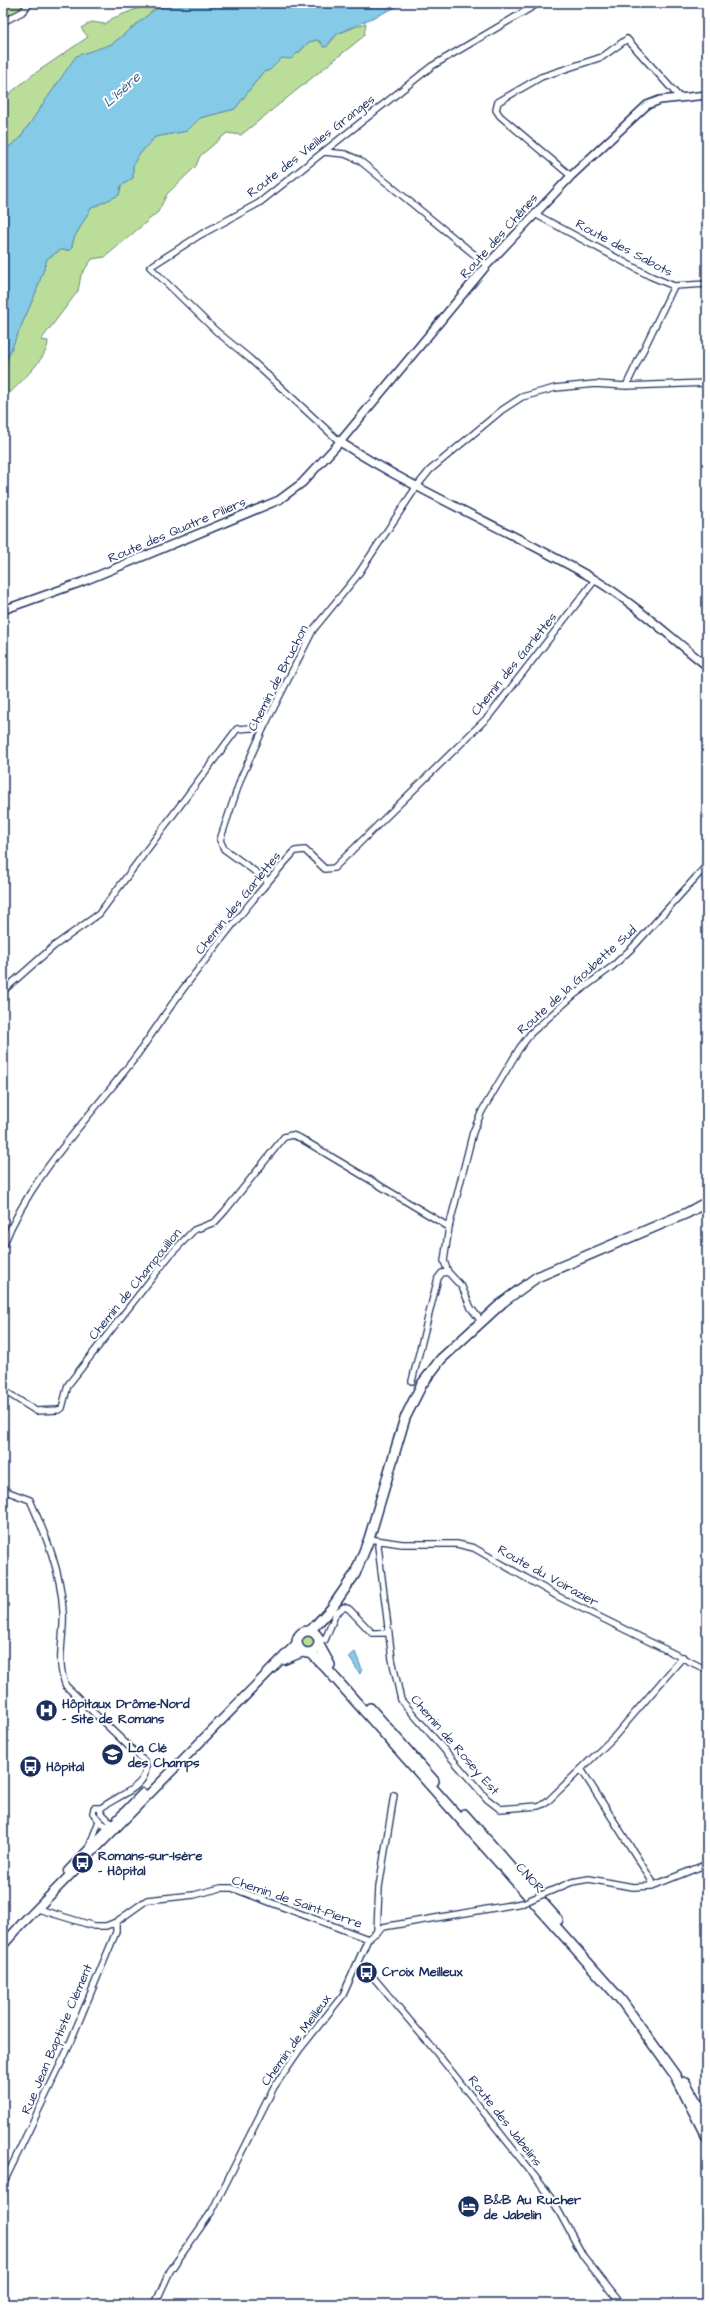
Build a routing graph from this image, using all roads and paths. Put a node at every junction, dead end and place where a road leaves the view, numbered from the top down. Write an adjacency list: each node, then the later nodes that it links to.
1 (30, 3): 5 (street)
2 (539, 3): 8 (street, Route des Vieilles Granges)
3 (633, 3): 4 (street)
4 (639, 3)
5 (3, 22)
6 (707, 95): 7 (street, Route des Chênes)
7 (680, 98): 9 (street, Route des Chênes); 9 (street)
8 (324, 152): 11 (street); 16 (street, Route des Vieilles Granges)
9 (571, 176): 10 (street, Route des Chênes)
10 (535, 214): 11 (street, Route des Chênes); 13 (street, Route des Sabots)
11 (487, 265): 16 (street, Route des Chênes)
12 (707, 284): 13 (street, Route des Sabots)
13 (674, 286): 15 (street)
14 (707, 383): 15 (street, Chemin de Bruchon)
15 (626, 386): 17 (street, Chemin de Bruchon)
16 (340, 442): 17 (street); 19 (street, Route des Quatre Piliers)
17 (417, 486): 18 (street); 21 (street, Chemin de Bruchon)
18 (595, 580): 20 (street); 23 (street, Chemin des Garlettes)
19 (3, 610)
20 (707, 666)
21 (264, 727): 23 (street, Chemin de Bruchon); 24 (street)
22 (707, 865): 26 (street, Route de la Goubette Sud)
23 (268, 881): 27 (street, Chemin des Garlettes)
24 (3, 991)
25 (707, 1202): 29 (main road)
26 (449, 1227): 28 (street, Route de la Goubette Sud); 31 (street, Chemin de Champouillon)
27 (3, 1246)
28 (448, 1272): 29 (street); 30 (street)
29 (481, 1321): 33 (main road)
30 (412, 1381)
31 (3, 1390)
32 (3, 1490): 47 (street)
33 (369, 1539): 34 (street, Route du Voirazier); 35 (main road)
34 (379, 1541): 37 (street, Chemin de Rosey Est); 41 (street, Route du Voirazier)
35 (331, 1608): 36 (main road); 38 (main road)
36 (310, 1631): 38 (main road, CNOR); 39 (main road)
37 (389, 1633): 38 (street); 45 (street, Chemin de Rosey Est)
38 (321, 1641): 40 (main road); 61 (main road, CNOR)
39 (297, 1643): 40 (main road, CNOR); 42 (main road)
40 (307, 1652): 42 (main road); 64 (main road, CNOR)
41 (683, 1657): 43 (street, Route du Voirazier); 45 (street, Chemin de Rosey Est)
42 (274, 1667): 44 (main road)
43 (707, 1669)
44 (205, 1736): 48 (main road); 49 (main road)
45 (581, 1769): 53 (street)
46 (394, 1795): 57 (street)
47 (99, 1815): 49 (street); 51 (street)
48 (122, 1822): 49 (street); 50 (main road)
49 (112, 1826): 50 (street); 51 (main road)
50 (101, 1845): 54 (main road)
51 (76, 1862): 55 (main road)
52 (707, 1864): 53 (street, Chemin de Saint-Pierre)
53 (652, 1886): 57 (street, Chemin de Saint-Pierre, bridge)
54 (38, 1909): 55 (main road); 56 (street, Chemin de Saint-Pierre)
55 (24, 1922): 59 (main road)
56 (116, 1922): 58 (street, Chemin de Saint-Pierre); 65 (street, Rue Jean Baptiste Clément)
57 (377, 1930): 58 (street, Chemin de Meilleux)
58 (368, 1939): 60 (street, Chemin de Meilleux)
59 (3, 1945)
60 (358, 1964): 66 (street, Chemin de Meilleux); 67 (street, Route des Jabelins)
61 (697, 2102): 62 (main road); 63 (main road, CNOR)
62 (707, 2118)
63 (707, 2121)
64 (706, 2136)
65 (3, 2184)
66 (154, 2304)
67 (621, 2304)

